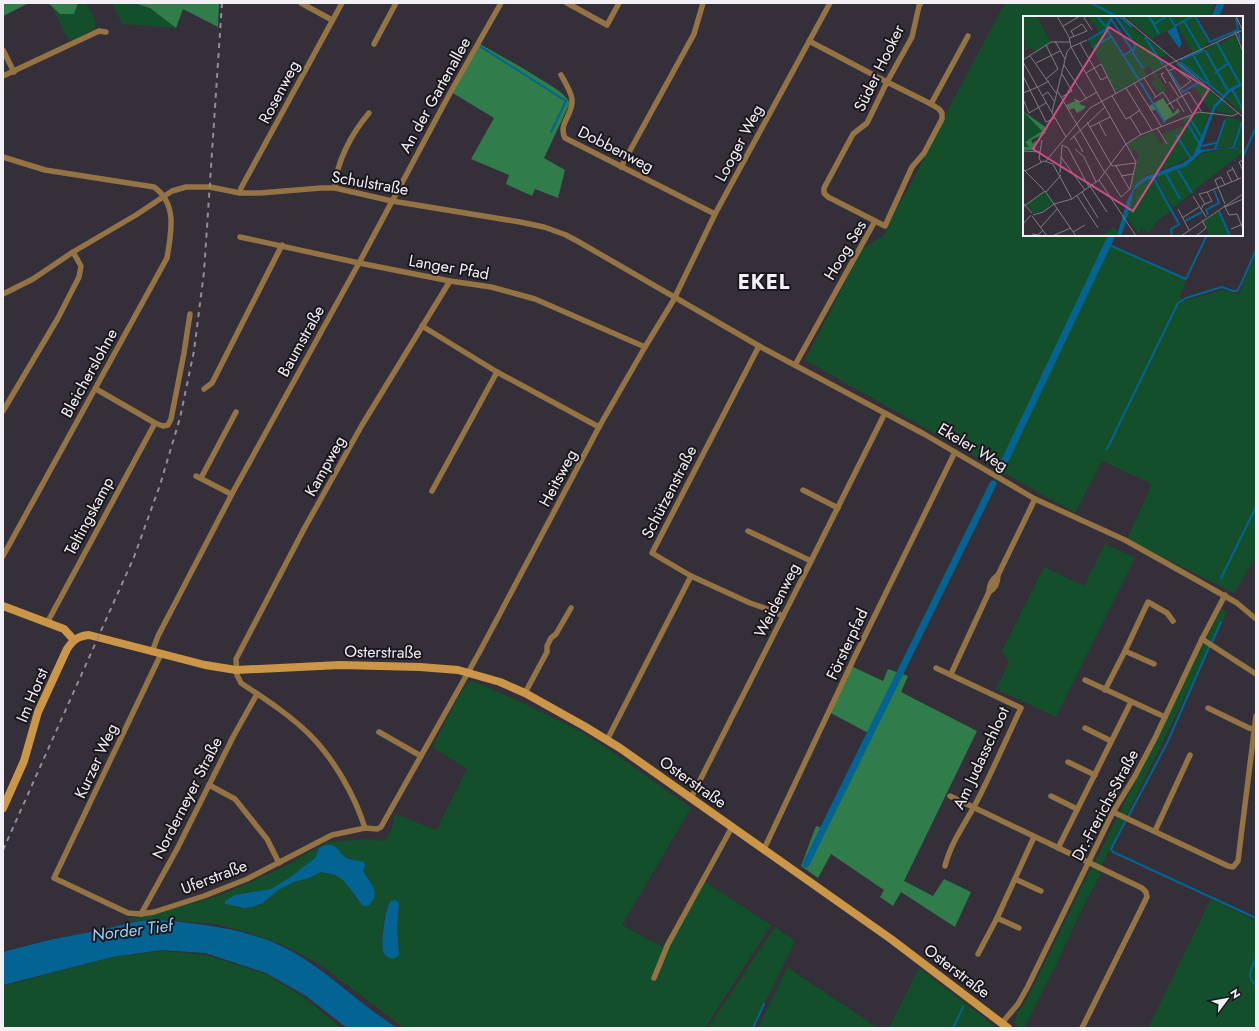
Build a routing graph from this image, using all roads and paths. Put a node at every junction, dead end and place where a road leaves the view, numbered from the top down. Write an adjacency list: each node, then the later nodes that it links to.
1 (301, 3): 10 (street)
2 (342, 3): 10 (street, Rosenweg)
3 (396, 3): 14 (street)
4 (501, 3): 27 (street, An der Gartenallee)
5 (567, 3): 6 (street)
6 (619, 3)
7 (703, 3): 23 (street)
8 (830, 3): 13 (street, Looger Weg)
9 (921, 3): 19 (street, Süder Hooker)
10 (332, 20): 25 (street, Rosenweg)
11 (106, 32): 16 (street)
12 (968, 36): 20 (street)
13 (809, 41): 19 (street); 28 (street, Looger Weg)
14 (374, 44)
15 (3, 50): 16 (street)
16 (14, 72): 18 (street)
17 (562, 75): 23 (street, Dobbenweg)
18 (3, 76)
19 (887, 82): 20 (street); 29 (street, Süder Hooker)
20 (931, 104): 29 (street, Hoog Ses)
21 (368, 113): 24 (street)
22 (3, 157): 26 (street)
23 (622, 166): 28 (street, Dobbenweg)
24 (335, 188): 25 (street, Schulstraße); 27 (street, Schulstraße)
25 (240, 194): 26 (street, Schulstraße)
26 (163, 197): 32 (street, Schulstraße); 43 (street, Bleicherslohne)
27 (392, 201): 33 (street, Baumstraße); 36 (street, Schulstraße)
28 (715, 214): 36 (street, Looger Weg)
29 (874, 221): 41 (street, Hoog Ses)
30 (240, 237): 31 (street, Langer Pfad)
31 (282, 245): 33 (street, Langer Pfad); 44 (street)
32 (73, 252): 35 (street, Schulstraße); 45 (street)
33 (359, 263): 34 (street, Langer Pfad); 53 (street, Baumstraße)
34 (450, 281): 38 (street, Kampweg); 40 (street, Langer Pfad)
35 (3, 294)
36 (675, 298): 39 (street, Ekeler Weg); 40 (street, Heitsweg)
37 (190, 314): 48 (street)
38 (422, 326): 42 (street); 74 (street, Kampweg)
39 (759, 346): 41 (street, Ekeler Weg); 59 (street, Schützenstraße)
40 (645, 347): 49 (street, Heitsweg)
41 (795, 365): 47 (street, Ekeler Weg)
42 (497, 372): 49 (street); 52 (street)
43 (96, 388): 48 (street); 57 (street, Bleicherslohne)
44 (204, 389)
45 (3, 411)
46 (236, 412): 53 (street)
47 (885, 413): 50 (street, Ekeler Weg); 55 (street, Weidenweg)
48 (155, 422): 66 (street, Teltingskamp)
49 (599, 427): 75 (street, Heitsweg)
50 (955, 452): 54 (street, Ekeler Weg); 109 (street, Försterpfad)
51 (803, 490): 55 (street)
52 (432, 492)
53 (231, 494): 70 (street, Baumstraße)
54 (1036, 499): 60 (street, Ekeler Weg); 76 (street)
55 (838, 508): 58 (street, Weidenweg)
56 (748, 531): 58 (street)
57 (3, 556)
58 (811, 561): 63 (street, Weidenweg)
59 (691, 576): 63 (street); 89 (street)
60 (1225, 595): 64 (street, Ekeler Weg); 67 (street, Dr.-Frerichs-Straße)
61 (3, 606): 66 (street)
62 (571, 608): 80 (street)
63 (784, 616): 98 (street, Weidenweg)
64 (1256, 620)
65 (1173, 621): 69 (street)
66 (47, 623): 68 (street)
67 (1202, 639): 77 (street); 85 (street, Dr.-Frerichs-Straße)
68 (74, 640): 70 (street, Osterstraße); 100 (street, Im Horst)
69 (1125, 650): 72 (street); 79 (street)
70 (152, 652): 71 (street, Osterstraße)
71 (161, 654): 74 (street, Osterstraße); 113 (street, Kurzer Weg)
72 (1154, 664)
73 (936, 668): 76 (street, Am Judasschloot)
74 (236, 670): 75 (street, Osterstraße); 81 (street)
75 (468, 672): 80 (street, Osterstraße); 92 (street, Heitsweg)
76 (951, 674): 99 (street, Am Judasschloot)
77 (1256, 674)
78 (1086, 680): 79 (street)
79 (1105, 690): 82 (street)
80 (525, 693): 89 (street, Osterstraße)
81 (257, 694): 95 (street, Norderneyer Straße); 105 (street)
82 (1131, 702): 85 (street); 90 (street)
83 (1208, 708): 87 (street)
84 (1256, 716): 87 (street)
85 (1165, 717): 102 (street, Dr.-Frerichs-Straße)
86 (1085, 728): 90 (street)
87 (1254, 729): 106 (street)
88 (378, 732): 92 (street)
89 (607, 740): 98 (street, Osterstraße)
90 (1111, 741): 94 (street)
91 (1190, 755): 106 (street)
92 (421, 756): 103 (street, Heitsweg)
93 (1068, 762): 94 (street)
94 (1095, 775): 101 (street)
95 (209, 785): 111 (street); 116 (street, Norderneyer Straße)
96 (950, 796): 99 (street)
97 (1051, 796): 101 (street)
98 (691, 798): 104 (street, Osterstraße)
99 (973, 807): 107 (street); 112 (street, Am Judasschloot)
100 (3, 808)
101 (1077, 809): 108 (street)
102 (1113, 812): 106 (street); 110 (street, Dr.-Frerichs-Straße)
103 (381, 827): 105 (street, Uferstraße)
104 (732, 827): 109 (street, Osterstraße); 120 (street, Osterstraße)
105 (365, 828): 111 (street, Uferstraße)
106 (1155, 831)
107 (1034, 837): 108 (street); 114 (street)
108 (1058, 848): 110 (street)
109 (764, 849): 121 (street, Osterstraße)
110 (1088, 862): 121 (street, Dr.-Frerichs-Straße); 122 (street)
111 (279, 863): 116 (street, Uferstraße)
112 (945, 866)
113 (54, 878): 116 (street, Uferstraße)
114 (1015, 879): 115 (street); 117 (street)
115 (1041, 891)
116 (141, 914)
117 (996, 918): 118 (street); 119 (street)
118 (1019, 928)
119 (978, 954)
120 (654, 978)
121 (1005, 1026)
122 (1082, 1028)

